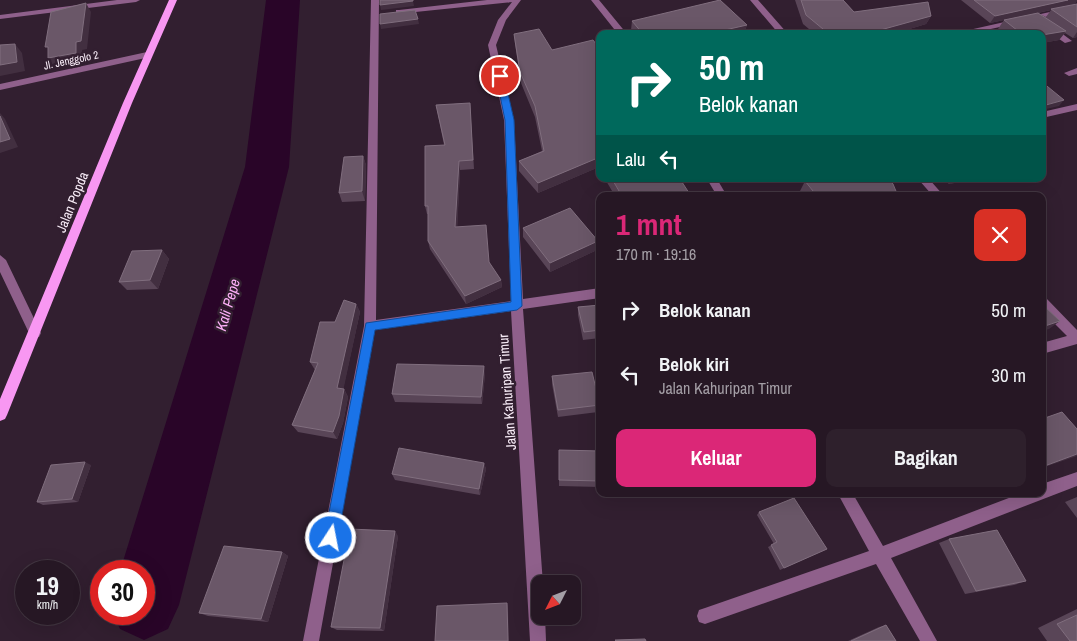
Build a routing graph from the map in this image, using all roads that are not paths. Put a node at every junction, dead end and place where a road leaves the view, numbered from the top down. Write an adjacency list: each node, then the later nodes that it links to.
1 (136, 0): 8 (street)
2 (173, 0): 17 (main road, Jalan Popda)
3 (375, 0): 27 (street)
4 (509, 0): 10 (street)
5 (518, 0): 25 (street, Jalan Kahuripan Timur)
6 (595, 0): 13 (street)
7 (754, 0): 14 (street)
8 (91, 3): 11 (street)
9 (1077, 8): 12 (street)
10 (393, 13)
11 (0, 17)
12 (1034, 18): 15 (street); 16 (street)
13 (620, 30)
14 (780, 30)
15 (975, 30)
16 (1068, 41)
17 (147, 55): 18 (street, Jl. Jenggolo 2); 28 (main road, Jalan Popda)
18 (0, 87)
19 (1077, 107): 20 (street)
20 (1046, 114)
21 (925, 182): 22 (street)
22 (935, 192)
23 (0, 260): 28 (street)
24 (596, 295): 25 (street)
25 (517, 306): 27 (street); 39 (street, Jalan Kahuripan Timur)
26 (1046, 306): 29 (street)
27 (370, 326): 38 (street)
28 (35, 333): 31 (main road, Jalan Popda)
29 (1077, 338): 30 (street)
30 (1046, 348)
31 (0, 415)
32 (1077, 478): 33 (street)
33 (1046, 490)
34 (847, 497): 36 (street)
35 (1030, 497): 36 (street)
36 (879, 555): 37 (street); 40 (street)
37 (705, 616)
38 (311, 641)
39 (538, 641)
40 (929, 641)

